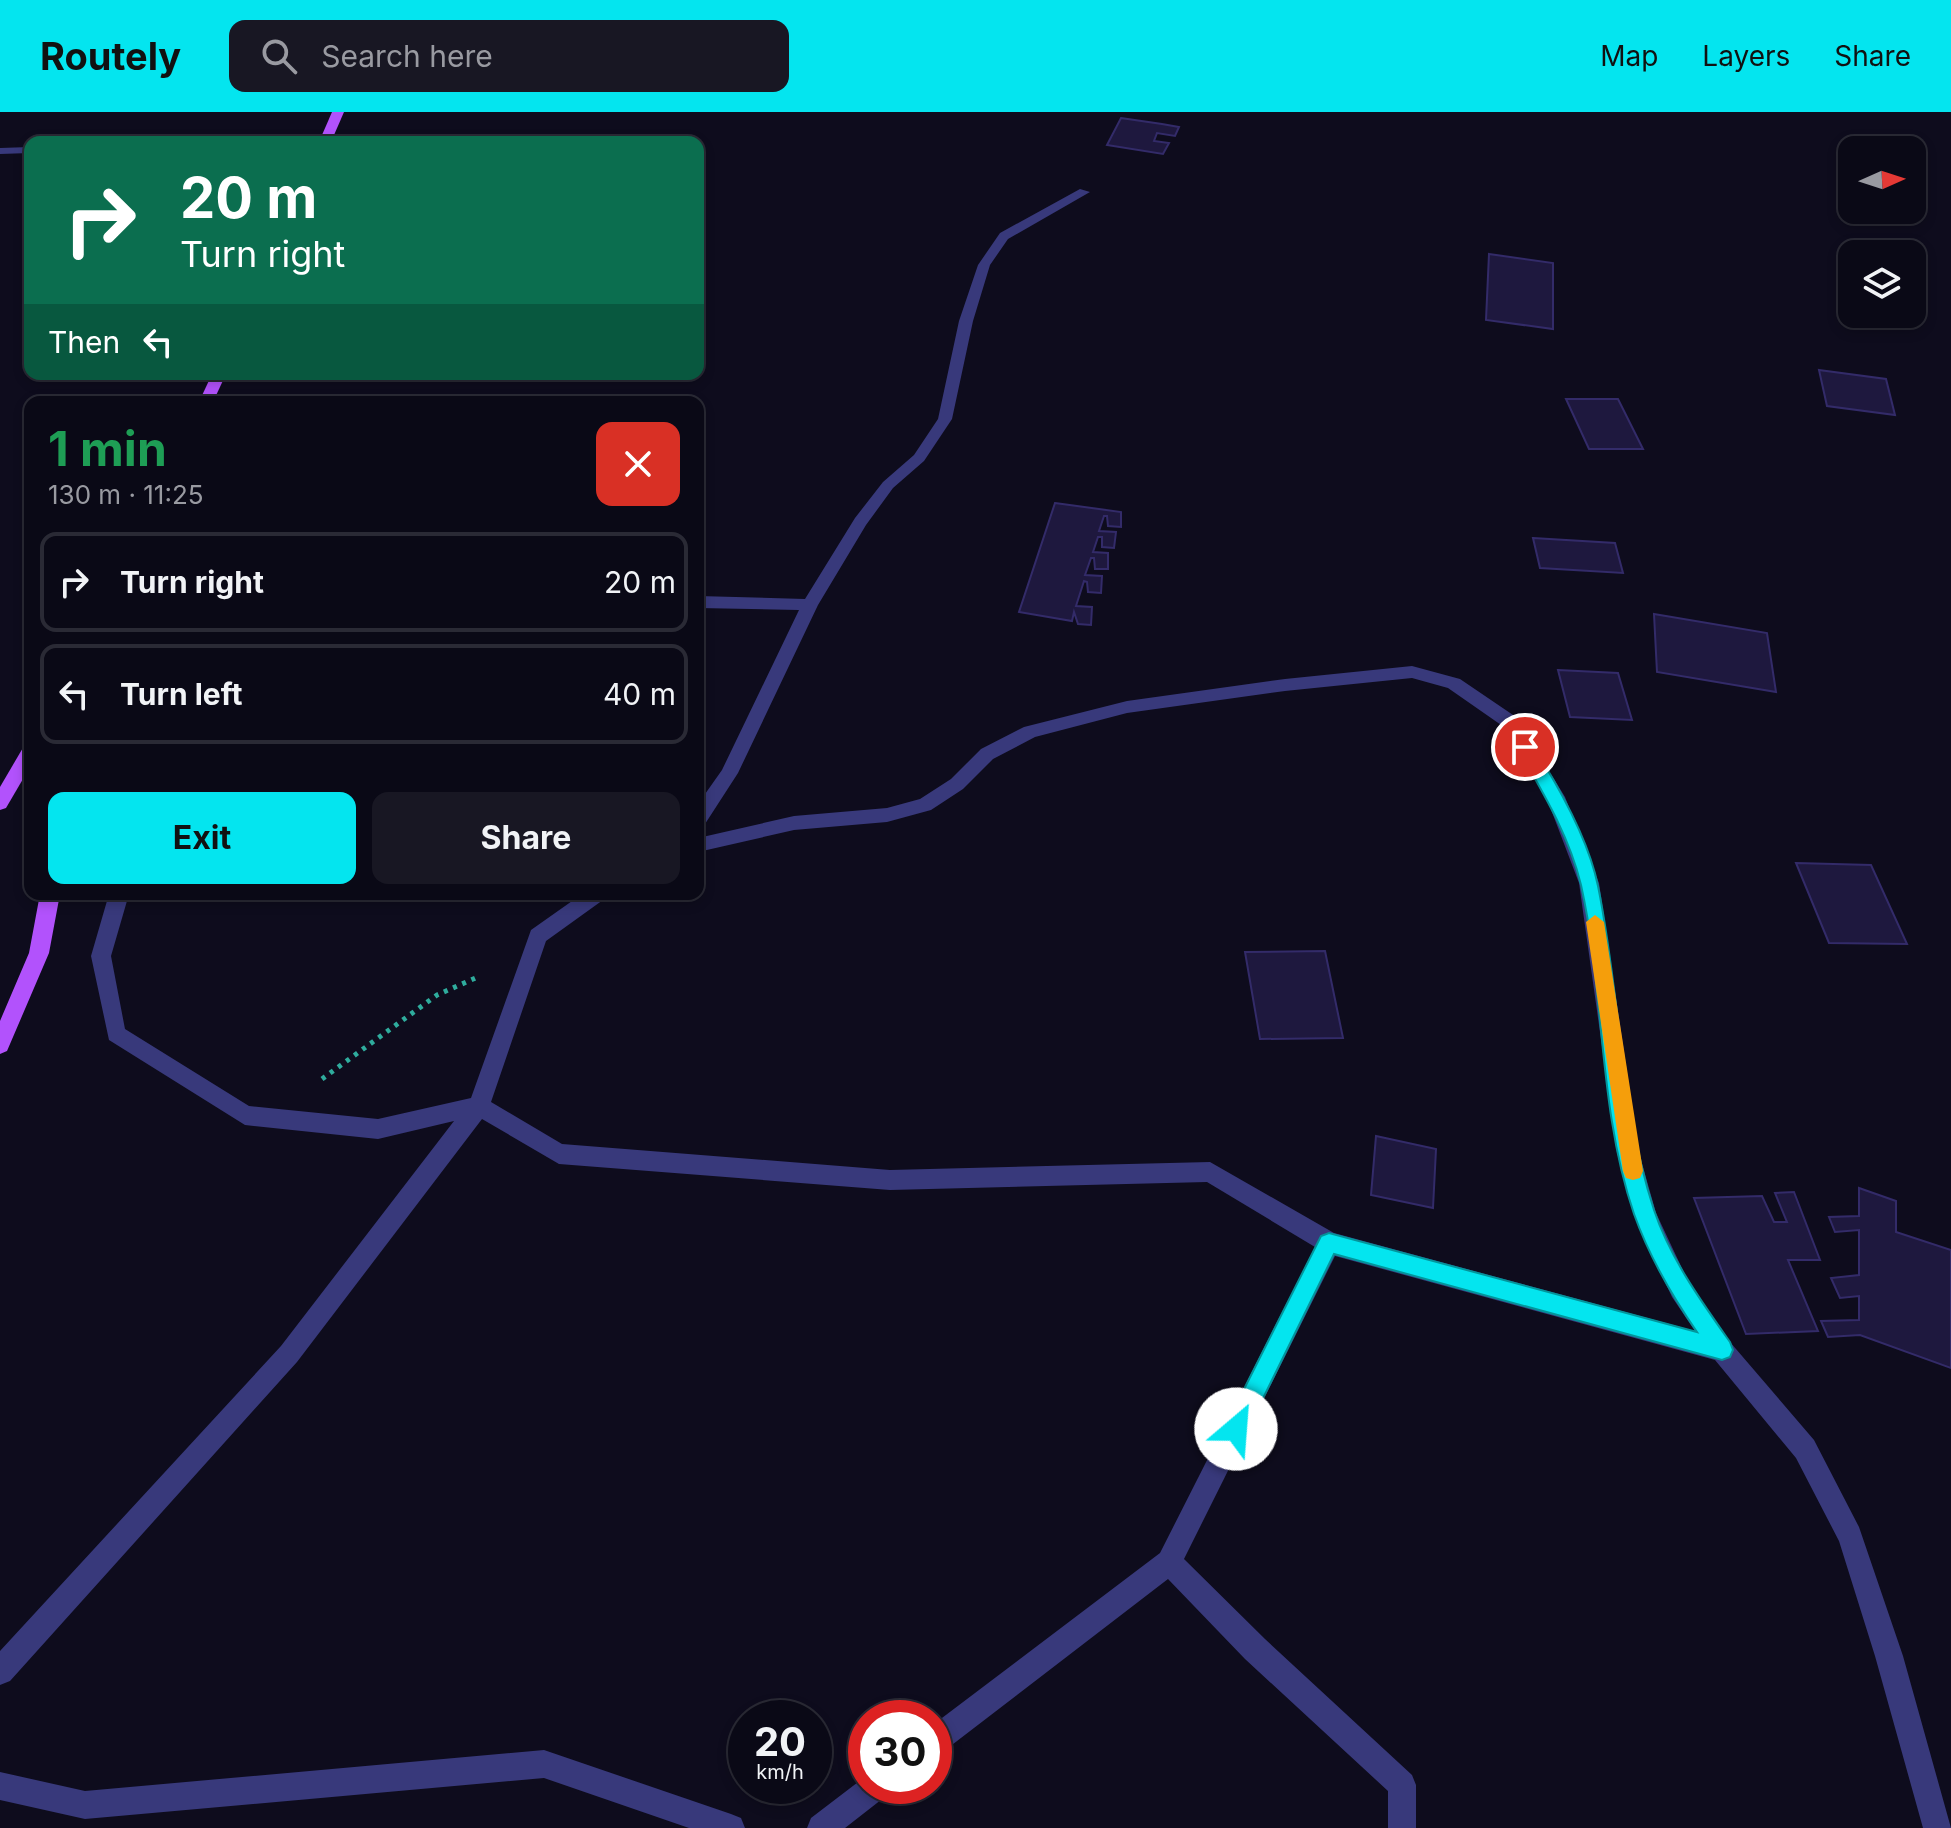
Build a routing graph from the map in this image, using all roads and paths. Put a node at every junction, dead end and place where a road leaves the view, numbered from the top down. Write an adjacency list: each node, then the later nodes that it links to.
1 (338, 112): 2 (main road)
2 (328, 136)
3 (24, 150): 4 (street)
4 (0, 151)
5 (1084, 192): 7 (street)
6 (704, 602): 7 (street)
7 (810, 605): 10 (street)
8 (24, 761): 9 (main road)
9 (0, 803)
10 (704, 810)
11 (704, 844): 20 (street)
12 (49, 900): 16 (main road)
13 (117, 900): 18 (street)
14 (588, 900): 15 (street)
15 (532, 952): 17 (path); 18 (street)
16 (0, 1045)
17 (321, 1080)
18 (479, 1106): 19 (street); 22 (street)
19 (1329, 1243): 20 (street); 21 (street)
20 (1722, 1350): 29 (street)
21 (1169, 1562): 23 (street); 28 (street)
22 (0, 1671)
23 (952, 1727)
24 (0, 1786): 26 (street)
25 (852, 1804): 27 (street)
26 (731, 1828)
27 (821, 1828)
28 (1402, 1828)
29 (1937, 1828)

